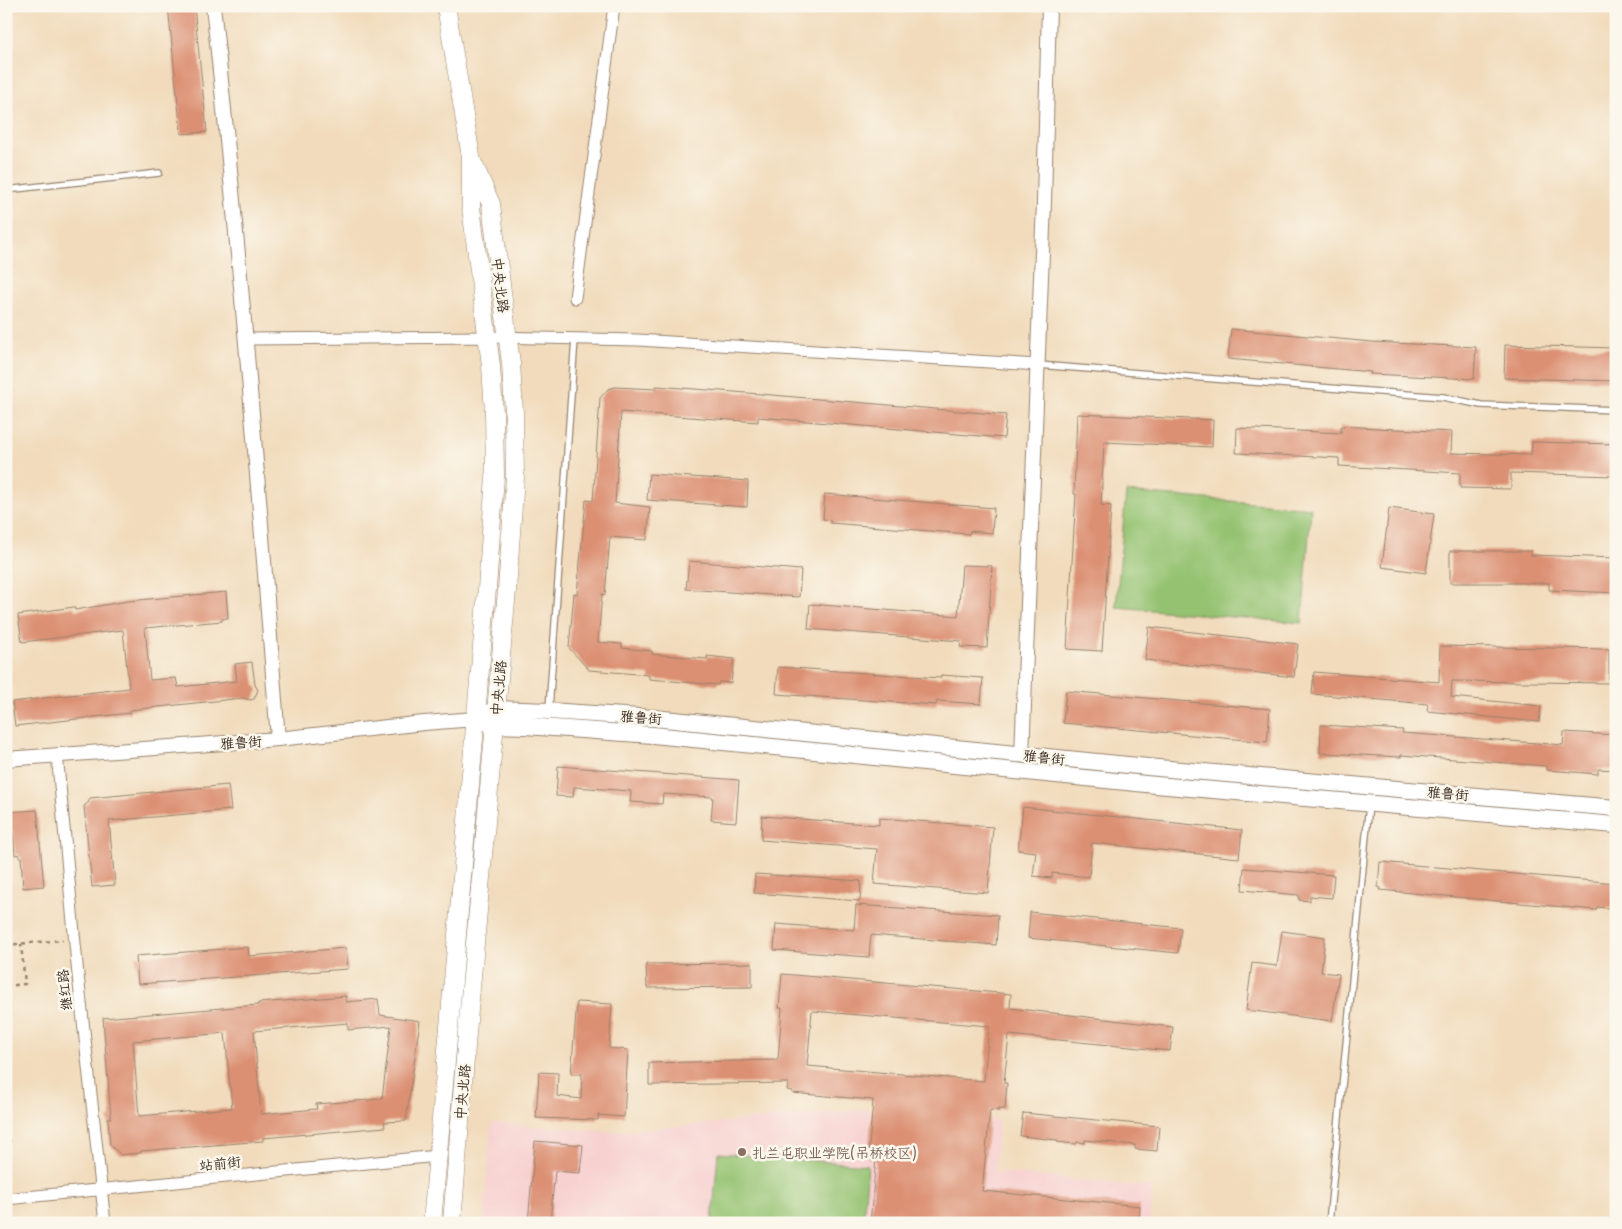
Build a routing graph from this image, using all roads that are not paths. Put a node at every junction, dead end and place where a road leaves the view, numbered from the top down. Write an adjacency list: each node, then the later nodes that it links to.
1 (213, 6): 11 (street)
2 (446, 6): 5 (main road, 中央北路)
3 (614, 6): 8 (street)
4 (1049, 6): 13 (street)
5 (471, 157): 9 (main road, 中央北路); 10 (main road, 中央北路)
6 (159, 173): 7 (lane)
7 (6, 190)
8 (575, 298)
9 (487, 337): 10 (street); 11 (street); 17 (main road, 中央北路)
10 (507, 337): 12 (street); 16 (main road, 中央北路)
11 (245, 339): 18 (street)
12 (575, 339): 13 (street); 15 (lane)
13 (1038, 365): 14 (lane); 20 (street)
14 (1616, 410)
15 (549, 711): 16 (main road, 雅鲁街); 20 (main road, 雅鲁街)
16 (496, 717): 17 (main road, 雅鲁街); 22 (main road, 雅鲁街); 30 (main road, 中央北路)
17 (475, 719): 18 (street, 雅鲁街); 25 (main road, 中央北路)
18 (278, 739): 19 (street, 雅鲁街)
19 (57, 754): 21 (street, 雅鲁街); 26 (street, 继红路)
20 (1022, 755): 23 (main road, 雅鲁街)
21 (6, 759)
22 (1369, 803): 24 (main road, 雅鲁街); 31 (lane)
23 (1616, 808)
24 (1616, 825)
25 (437, 1156): 26 (street, 站前街); 29 (main road, 中央北路)
26 (101, 1190): 27 (street, 站前街); 28 (street, 继红路)
27 (6, 1199)
28 (105, 1223)
29 (432, 1223)
30 (452, 1223)
31 (1329, 1223)

